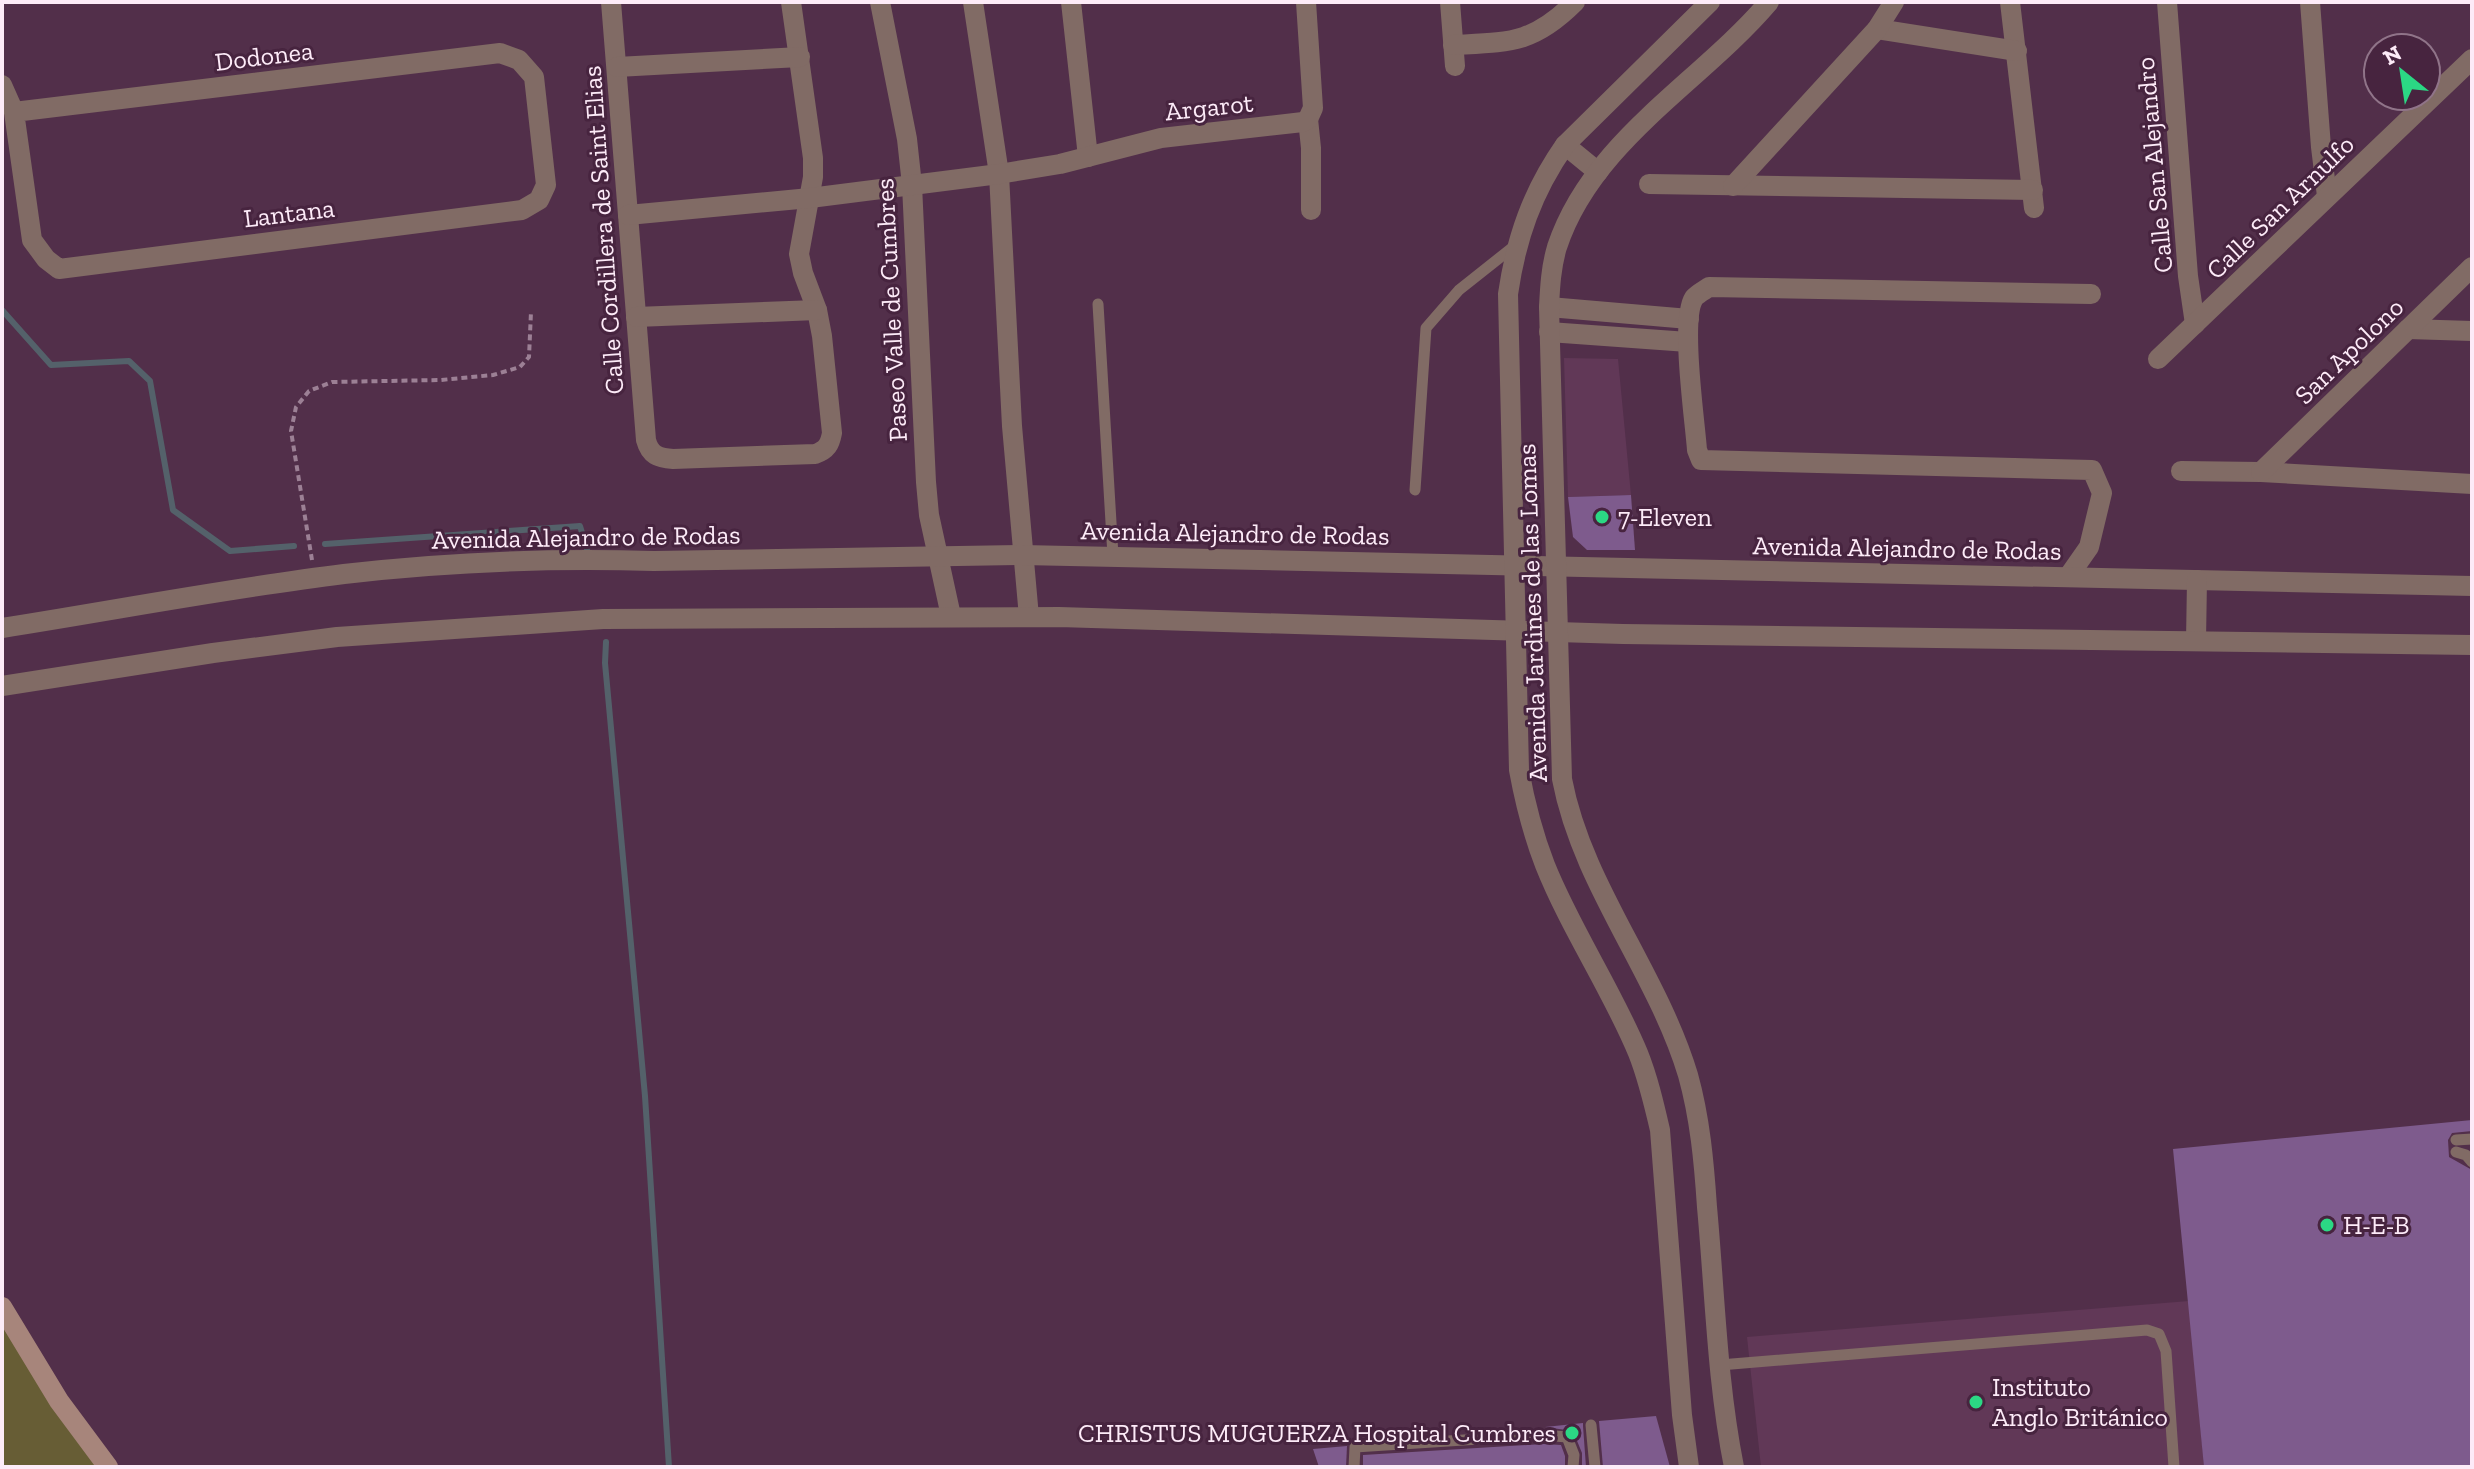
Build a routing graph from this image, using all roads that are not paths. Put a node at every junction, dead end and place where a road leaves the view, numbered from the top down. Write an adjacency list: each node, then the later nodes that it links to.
1 (611, 2): 19 (street, Calle Cordillera de Saint Elias)
2 (791, 2): 17 (street)
3 (880, 2): 28 (street, Paseo Valle de Cumbres)
4 (973, 2): 26 (street)
5 (1071, 2): 24 (street)
6 (1306, 2): 22 (street)
7 (1450, 2): 8 (street)
8 (1575, 2)
9 (1710, 2): 23 (street, Avenida Jardines de las Lomas)
10 (1769, 2): 25 (street, Avenida Jardines de las Lomas)
11 (1894, 2): 15 (street)
12 (2010, 2): 16 (street)
13 (2167, 2): 43 (street, Calle San Alejandro)
14 (2312, 3): 30 (street)
15 (1877, 29): 16 (street); 29 (street)
16 (2017, 51): 29 (street)
17 (800, 57): 19 (street); 31 (street)
18 (2472, 59): 30 (street, Calle San Arnulfo)
19 (617, 67): 34 (street, Calle Cordillera de Saint Elias)
20 (2, 85): 21 (street)
21 (14, 112): 32 (street, Lantana); 32 (street, Dodonea)
22 (1308, 119): 24 (street, Argarot); 33 (street)
23 (1565, 145): 25 (street); 35 (street, Avenida Jardines de las Lomas)
24 (1088, 157): 26 (street, Argarot)
25 (1598, 172): 39 (street, Avenida Jardines de las Lomas)
26 (999, 174): 28 (street, Argarot); 54 (street)
27 (1649, 184): 29 (street)
28 (912, 185): 31 (street, Argarot); 53 (street, Paseo Valle de Cumbres)
29 (1733, 186)
30 (2327, 196): 43 (street, Calle San Arnulfo)
31 (810, 198): 34 (street, Argarot); 40 (street)
32 (539, 200)
33 (1311, 210)
34 (628, 215): 41 (street, Calle Cordillera de Saint Elias)
35 (1517, 243): 52 (lane); 56 (street, Avenida Jardines de las Lomas)
36 (2472, 267): 44 (street, San Apolono)
37 (2091, 294): 42 (street)
38 (1098, 304): 55 (lane)
39 (1549, 307): 42 (street); 46 (street, Avenida Jardines de las Lomas)
40 (817, 310): 41 (street); 41 (street, Calle Cordillera de Saint Elias)
41 (636, 317)
42 (1689, 319): 47 (street)
43 (2195, 324): 48 (street, Calle San Arnulfo)
44 (2408, 329): 45 (street); 50 (street, San Apolono)
45 (2472, 331)
46 (1549, 332): 47 (street); 57 (street, Avenida Jardines de las Lomas)
47 (1688, 342): 58 (street)
48 (2158, 359)
49 (2181, 471): 50 (street)
50 (2261, 472): 51 (street)
51 (2472, 484)
52 (1415, 490)
53 (938, 555): 54 (street, Avenida Alejandro de Rodas); 61 (street, Paseo Valle de Cumbres); 63 (street, Avenida Alejandro de Rodas)
54 (1022, 555): 55 (street, Avenida Alejandro de Rodas); 62 (street)
55 (1113, 556): 56 (street, Avenida Alejandro de Rodas)
56 (1514, 564): 57 (street, Avenida Alejandro de Rodas); 64 (street, Avenida Jardines de las Lomas)
57 (1556, 565): 58 (street, Avenida Alejandro de Rodas); 65 (street, Avenida Jardines de las Lomas)
58 (2068, 577): 59 (street, Avenida Alejandro de Rodas)
59 (2197, 580): 60 (street, Avenida Alejandro de Rodas); 66 (street)
60 (2472, 586)
61 (951, 616): 62 (street); 68 (street)
62 (1029, 617): 64 (street)
63 (2, 628)
64 (1515, 630): 65 (street); 78 (street, Avenida Jardines de las Lomas)
65 (1556, 631): 66 (street); 72 (street, Avenida Jardines de las Lomas)
66 (2196, 641): 67 (street)
67 (2472, 645)
68 (2, 686)
69 (2472, 1139): 70 (lane)
70 (2472, 1162)
71 (2, 1307): 74 (main road)
72 (1720, 1365): 79 (street, Avenida Jardines de las Lomas); 80 (lane)
73 (1591, 1425): 77 (lane)
74 (108, 1467)
75 (1354, 1467): 76 (lane)
76 (1573, 1467)
77 (1595, 1467)
78 (1689, 1467)
79 (1734, 1467)
80 (2174, 1467)

